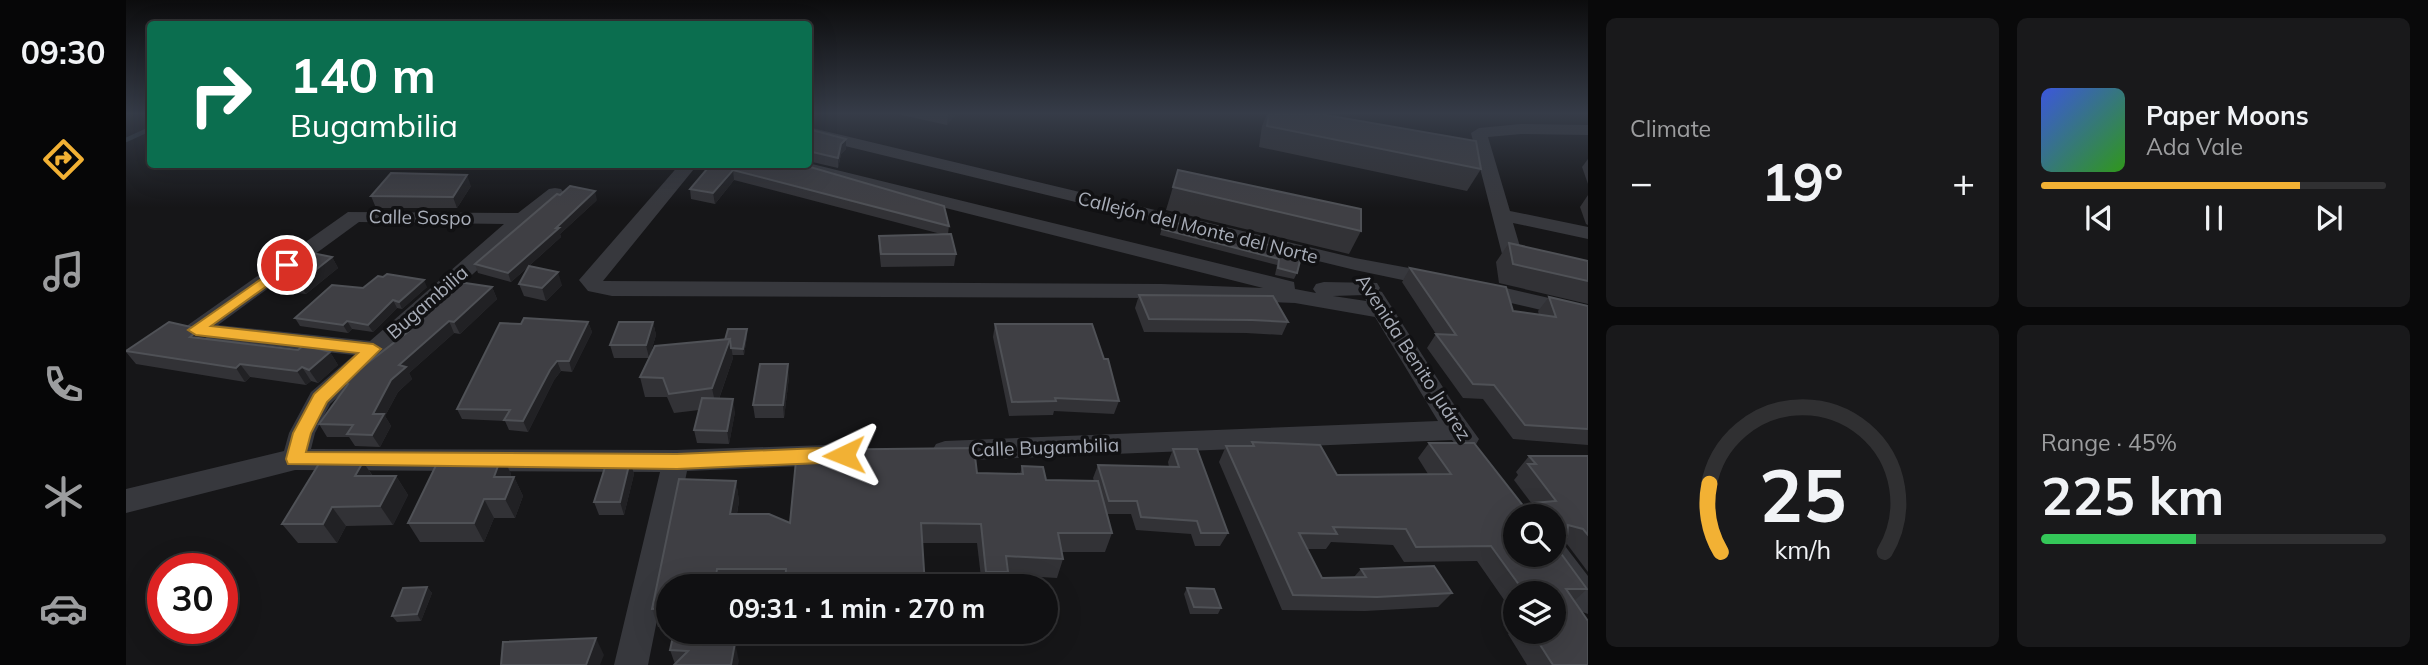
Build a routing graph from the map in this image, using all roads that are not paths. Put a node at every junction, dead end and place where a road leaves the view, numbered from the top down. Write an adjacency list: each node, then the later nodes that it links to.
1 (862, 145): 10 (street, Callejón del Monte del Norte)
2 (1482, 145): 6 (street)
3 (687, 168): 13 (street)
4 (809, 168): 9 (street)
5 (555, 193): 7 (street, Bugambilia)
6 (1502, 215): 8 (street); 11 (street)
7 (522, 219): 17 (street, Bugambilia); 17 (street, Calle Sospo)
8 (1588, 233)
9 (1194, 262): 13 (street); 14 (street)
10 (1355, 264): 12 (street, Avenida Benito Juárez); 16 (street, Callejón del Monte del Norte)
11 (1588, 275)
12 (1369, 288): 14 (street); 15 (street, Avenida Benito Juárez)
13 (1198, 293): 14 (street)
14 (1295, 293): 15 (street)
15 (1382, 311): 18 (street, Avenida Benito Juárez)
16 (1588, 314)
17 (373, 349): 21 (street, Bugambilia)
18 (1460, 430): 19 (street, Calle Bugambilia); 23 (street, Avenida Benito Juárez)
19 (914, 452)
20 (858, 454): 22 (street)
21 (295, 459): 22 (street); 24 (street)
22 (677, 461): 27 (street)
23 (1484, 463)
24 (126, 501)
25 (1562, 567): 26 (street)
26 (1588, 600)
27 (631, 665)

